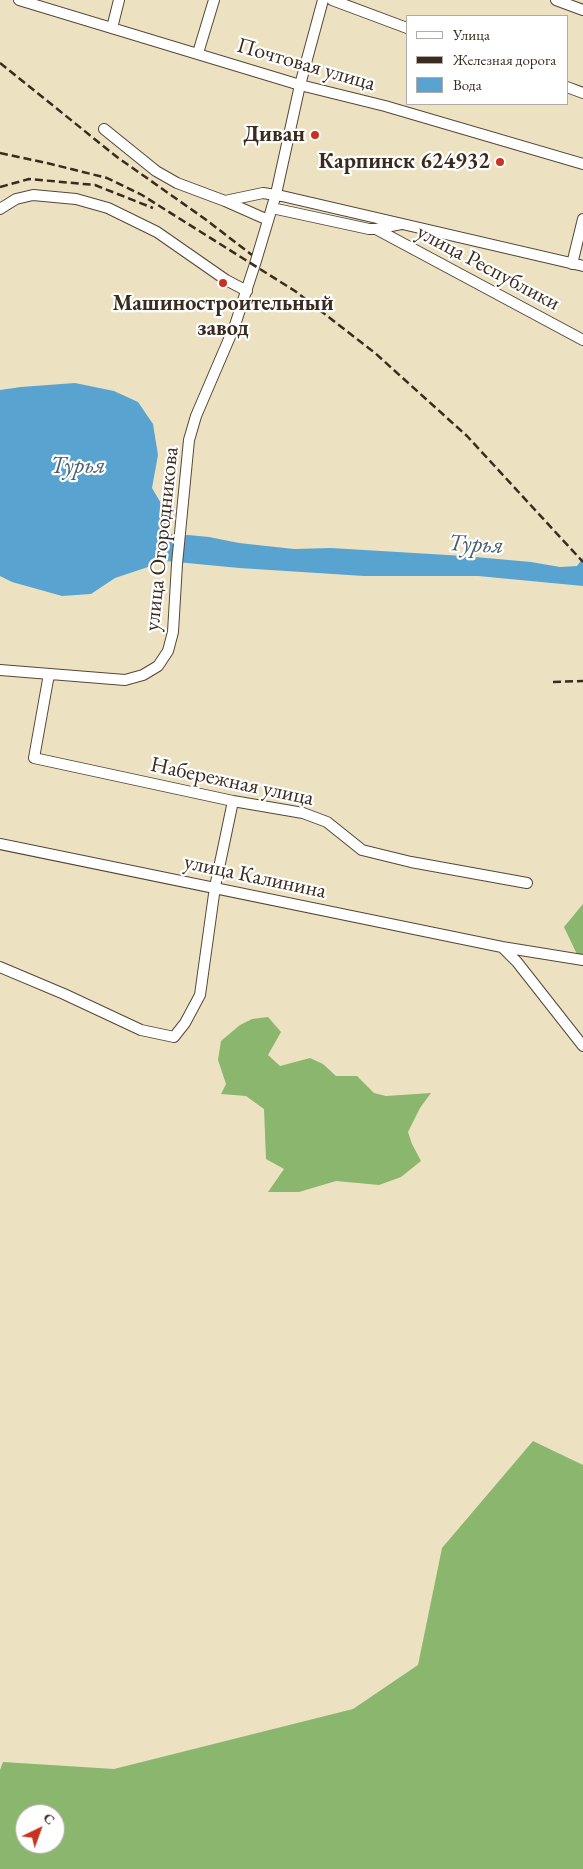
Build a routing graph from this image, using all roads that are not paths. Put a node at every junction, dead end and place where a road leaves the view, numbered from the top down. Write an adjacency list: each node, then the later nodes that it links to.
1 (19, 0): 8 (street, Почтовая улица)
2 (119, 0): 8 (street)
3 (214, 0): 10 (street)
4 (323, 0): 11 (street, улица Огородникова)
5 (332, 0): 9 (street)
6 (556, 0): 7 (street)
7 (583, 10)
8 (112, 28): 10 (street, Почтовая улица)
9 (406, 28)
10 (198, 53): 11 (street, Почтовая улица)
11 (300, 85): 15 (street, Почтовая улица); 16 (street, улица Огородникова)
12 (568, 87): 13 (street)
13 (583, 93)
14 (104, 129): 17 (street)
15 (583, 164)
16 (276, 194): 17 (street); 18 (street, улица Огородникова); 22 (street)
17 (225, 201): 21 (street)
18 (272, 208): 21 (street, улица Огородникова); 23 (street)
19 (0, 209): 26 (street)
20 (583, 219): 24 (street)
21 (268, 220): 26 (street, улица Огородникова)
22 (404, 224): 23 (street); 24 (street)
23 (376, 229): 27 (street, улица Республики)
24 (572, 264): 25 (street)
25 (583, 266)
26 (247, 291): 29 (street, улица Огородникова)
27 (583, 340)
28 (0, 670): 29 (street, улица Огородникова)
29 (49, 674): 30 (street, Набережная улица)
30 (233, 802): 32 (street, Набережная улица); 33 (street)
31 (0, 844): 33 (street, улица Калинина)
32 (526, 883)
33 (215, 887): 34 (street, улица Калинина); 36 (street)
34 (502, 947): 35 (street, улица Калинина); 37 (street)
35 (583, 960)
36 (0, 967)
37 (583, 1046)

